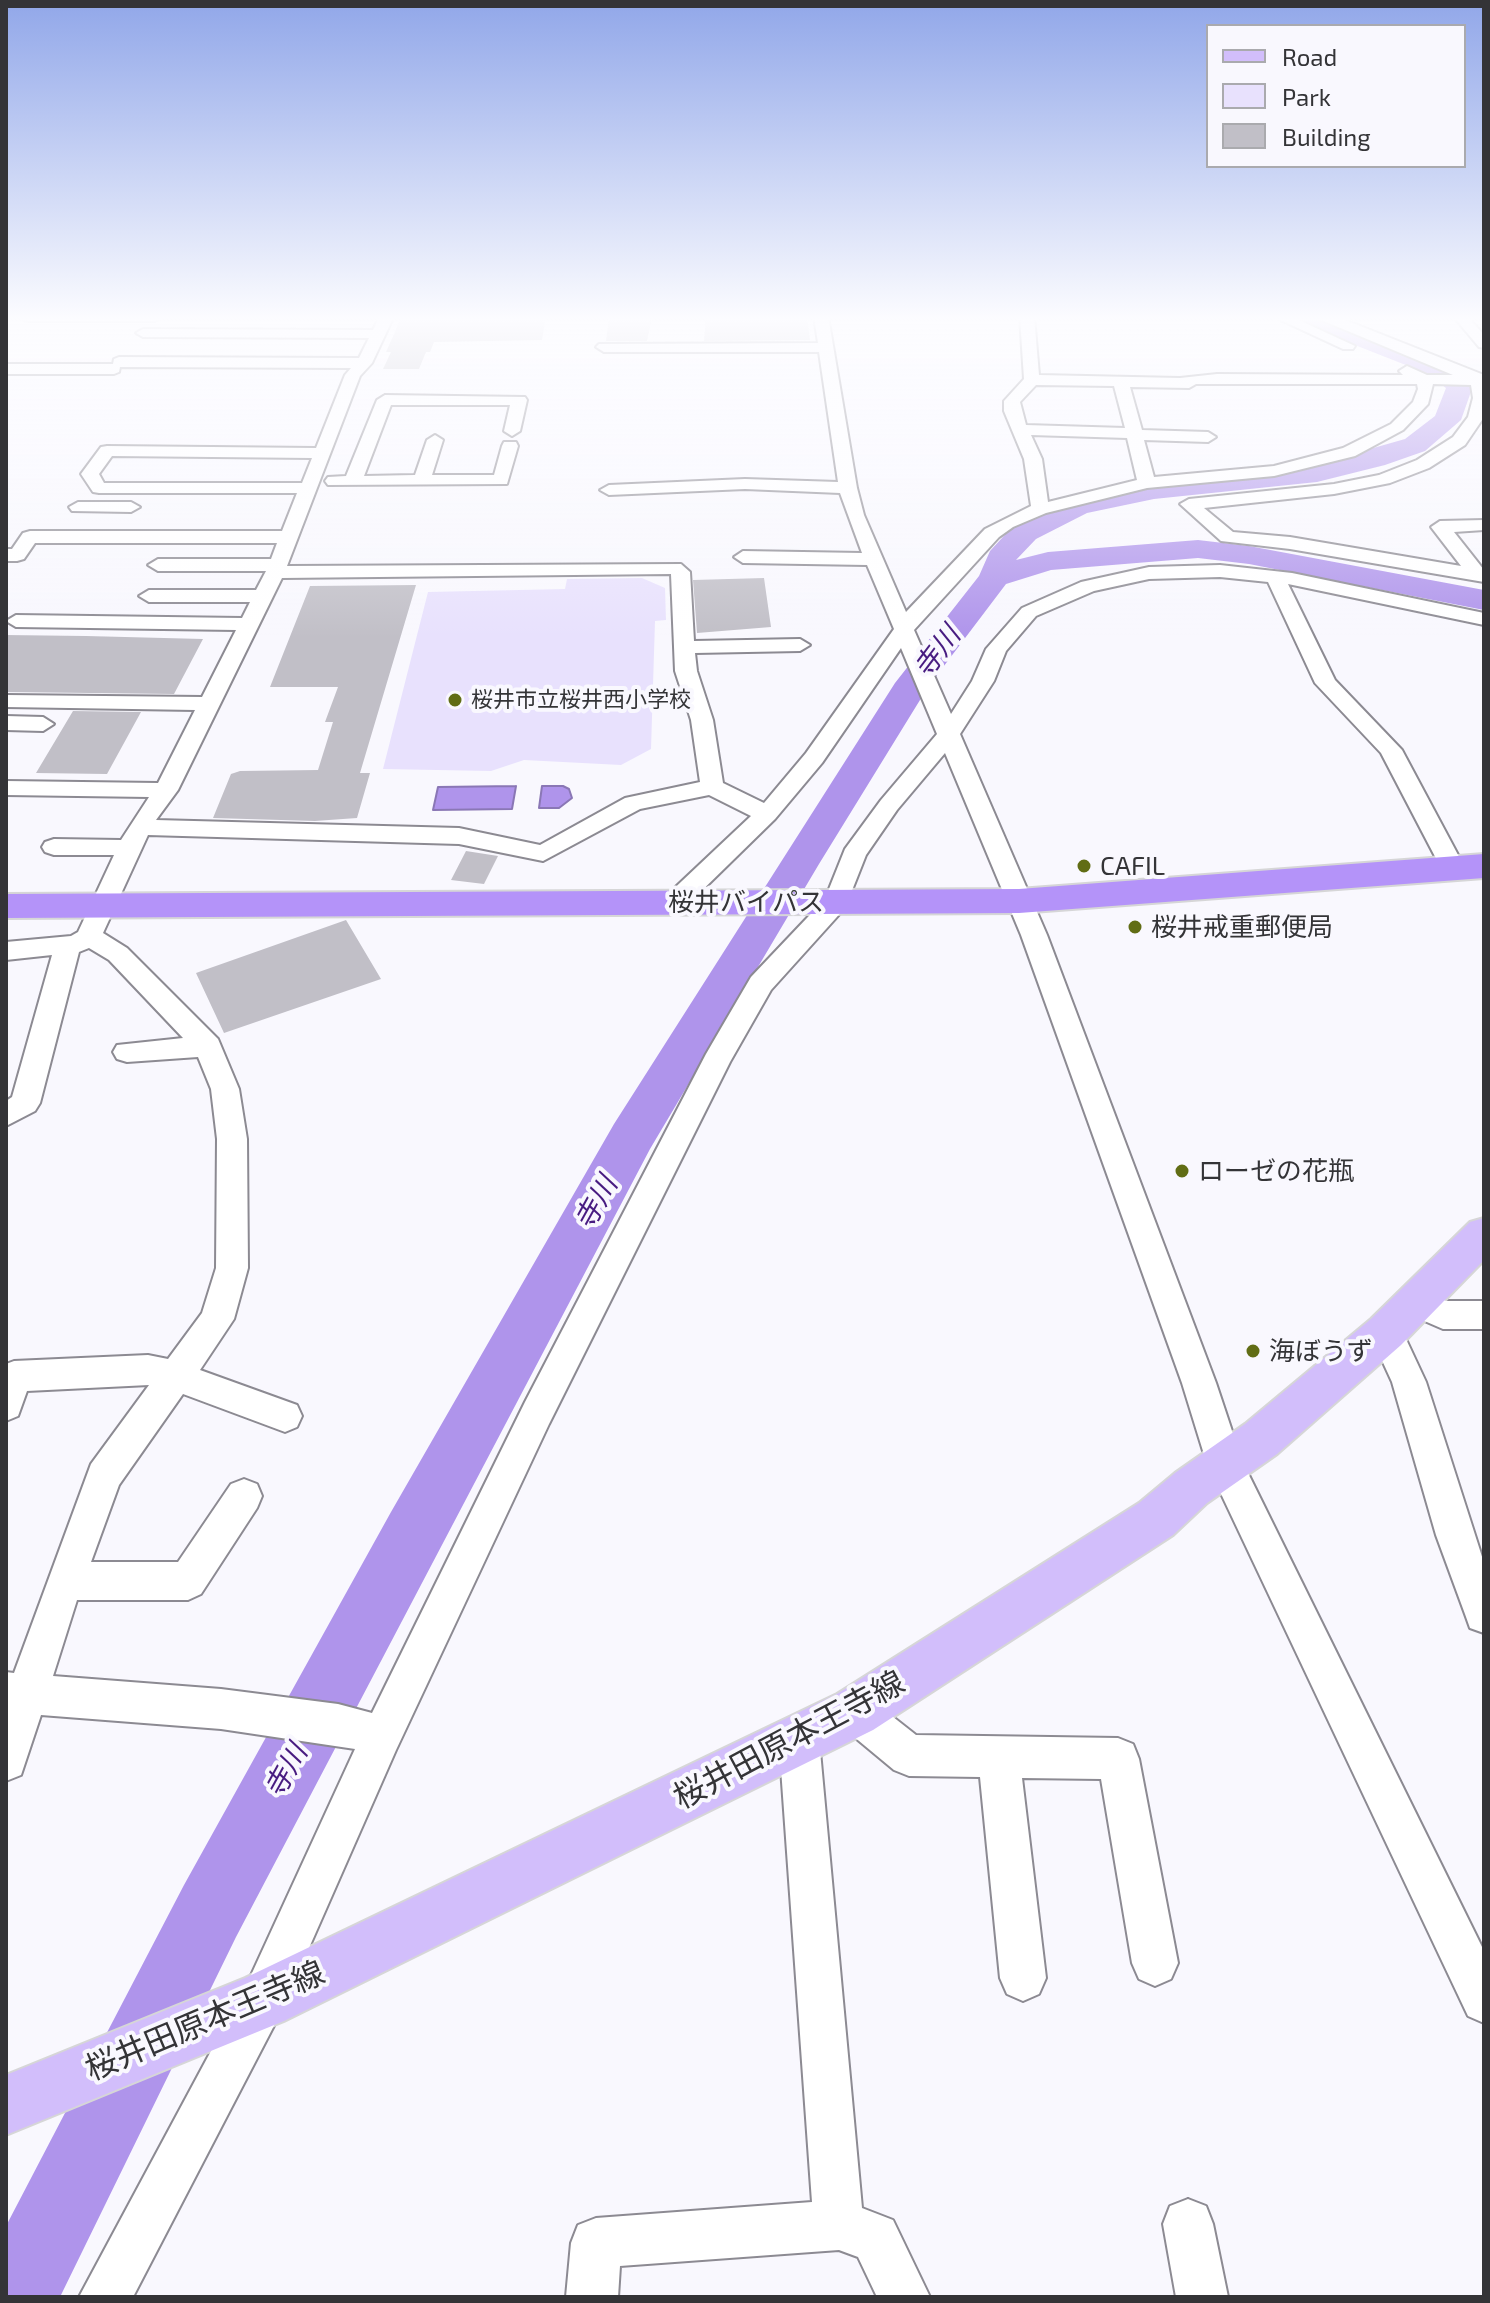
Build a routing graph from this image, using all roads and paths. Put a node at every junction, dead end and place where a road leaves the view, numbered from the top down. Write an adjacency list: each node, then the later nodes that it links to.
1 (333, 423): 13 (street)
2 (376, 423): 15 (street)
3 (514, 423): 14 (street)
4 (837, 423): 17 (street)
5 (1017, 423): 9 (street)
6 (1132, 423): 10 (street)
7 (1401, 423): 16 (street)
8 (1471, 423): 30 (street)
9 (1020, 430): 10 (street); 23 (street)
10 (1135, 434): 11 (street); 16 (street)
11 (1208, 437)
12 (435, 440): 14 (street)
13 (321, 453): 19 (street); 19 (street)
14 (422, 480): 15 (street)
15 (353, 481): 19 (street)
16 (1147, 483): 23 (street)
17 (848, 488): 18 (street); 28 (street)
18 (609, 490)
19 (306, 492): 22 (street); 25 (street)
20 (78, 507): 21 (street)
21 (157, 507)
22 (189, 507)
23 (1040, 509): 38 (street)
24 (1484, 525): 30 (street)
25 (289, 537): 26 (street); 33 (street)
26 (6, 555)
27 (743, 557): 28 (street)
28 (873, 559): 38 (street)
29 (158, 565): 33 (street)
30 (1482, 576)
31 (1275, 577): 36 (street); 45 (street); 52 (street)
32 (206, 581): 33 (street)
33 (265, 591): 34 (street); 35 (street); 37 (street); 40 (street); 42 (street)
34 (149, 596)
35 (119, 606)
36 (1484, 619)
37 (16, 621)
38 (905, 631): 45 (street); 49 (street)
39 (800, 645): 40 (street)
40 (684, 647): 46 (street)
41 (6, 701): 42 (street)
42 (209, 704): 48 (street)
43 (6, 723): 44 (street)
44 (43, 724)
45 (947, 732): 53 (street); 54 (street)
46 (712, 787): 49 (street); 50 (street)
47 (6, 788): 48 (street)
48 (166, 790): 50 (street)
49 (767, 814): 55 (street)
50 (135, 837): 51 (street); 57 (street)
51 (54, 847)
52 (1468, 867): 53 (highway, 桜井バイパス)
53 (1019, 901): 54 (highway, 桜井バイパス); 68 (street)
54 (830, 902): 55 (highway, 桜井バイパス); 75 (street)
55 (682, 903): 57 (highway, 桜井バイパス)
56 (6, 906): 57 (highway, 桜井バイパス)
57 (86, 929): 58 (street); 59 (street); 61 (street)
58 (6, 951)
59 (208, 1046): 60 (street); 65 (street)
60 (127, 1052)
61 (6, 1115)
62 (1484, 1234): 64 (main road, 桜井田原本王寺線)
63 (1484, 1315): 64 (street)
64 (1402, 1317): 68 (main road, 桜井田原本王寺線); 70 (street)
65 (176, 1376): 66 (street); 67 (street); 71 (street)
66 (6, 1405)
67 (285, 1416)
68 (1225, 1464): 74 (main road, 桜井田原本王寺線); 81 (street)
69 (244, 1496): 71 (street)
70 (1469, 1535): 72 (street)
71 (65, 1581): 73 (street)
72 (1484, 1614)
73 (17, 1694): 75 (street); 78 (street)
74 (855, 1712): 76 (main road, 桜井田原本王寺線); 77 (street)
75 (382, 1736): 82 (street)
76 (799, 1740): 82 (main road, 桜井田原本王寺線); 85 (street)
77 (999, 1757): 79 (street); 80 (street)
78 (6, 1760)
79 (1155, 1963)
80 (1023, 1978)
81 (1484, 2000)
82 (246, 2007): 83 (main road, 桜井田原本王寺線); 86 (street)
83 (6, 2105)
84 (1188, 2224): 89 (street)
85 (839, 2225): 87 (street); 88 (street)
86 (105, 2297)
87 (592, 2297)
88 (904, 2297)
89 (1202, 2297)

